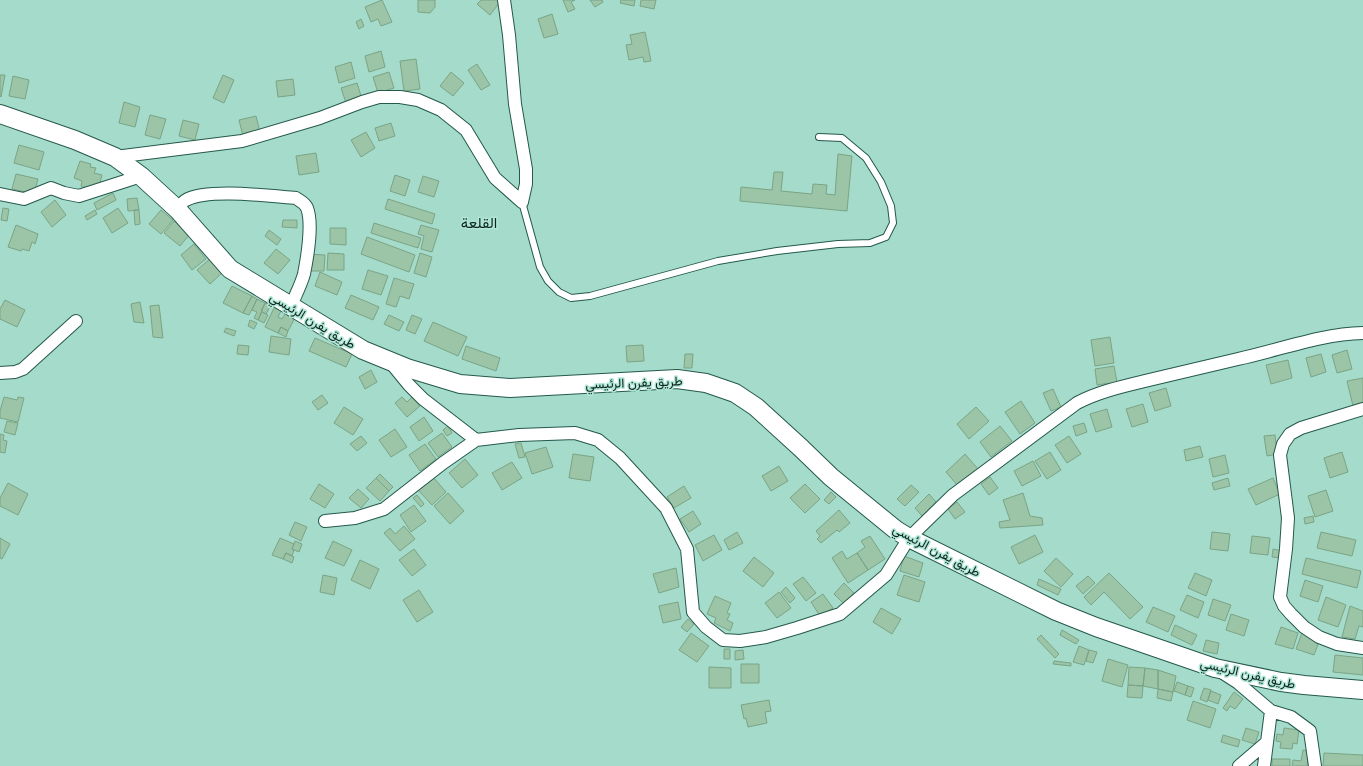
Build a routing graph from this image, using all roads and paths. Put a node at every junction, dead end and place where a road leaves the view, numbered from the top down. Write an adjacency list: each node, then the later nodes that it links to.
1 (504, 0): 7 (street)
2 (0, 114): 4 (main road, طريق يفرن الرئيسي)
3 (819, 137): 7 (lane)
4 (115, 157): 5 (main road, طريق يفرن الرئيسي); 7 (street)
5 (141, 176): 6 (street); 8 (main road, طريق يفرن الرئيسي)
6 (0, 194)
7 (522, 202)
8 (178, 210): 9 (main road, طريق يفرن الرئيسي); 9 (street)
9 (291, 306): 12 (main road, طريق يفرن الرئيسي)
10 (76, 321): 13 (street)
11 (1363, 333): 17 (street)
12 (389, 361): 15 (street); 17 (main road, طريق يفرن الرئيسي)
13 (0, 373)
14 (1363, 409): 18 (street)
15 (476, 440): 16 (street); 17 (street)
16 (325, 521)
17 (908, 538): 19 (main road, طريق يفرن الرئيسي)
18 (1363, 648)
19 (1215, 668): 20 (main road, طريق يفرن الرئيسي); 21 (street)
20 (1363, 690)
21 (1271, 711): 22 (street); 25 (street)
22 (1267, 742): 23 (street); 24 (street)
23 (1239, 766)
24 (1264, 766)
25 (1315, 766)

